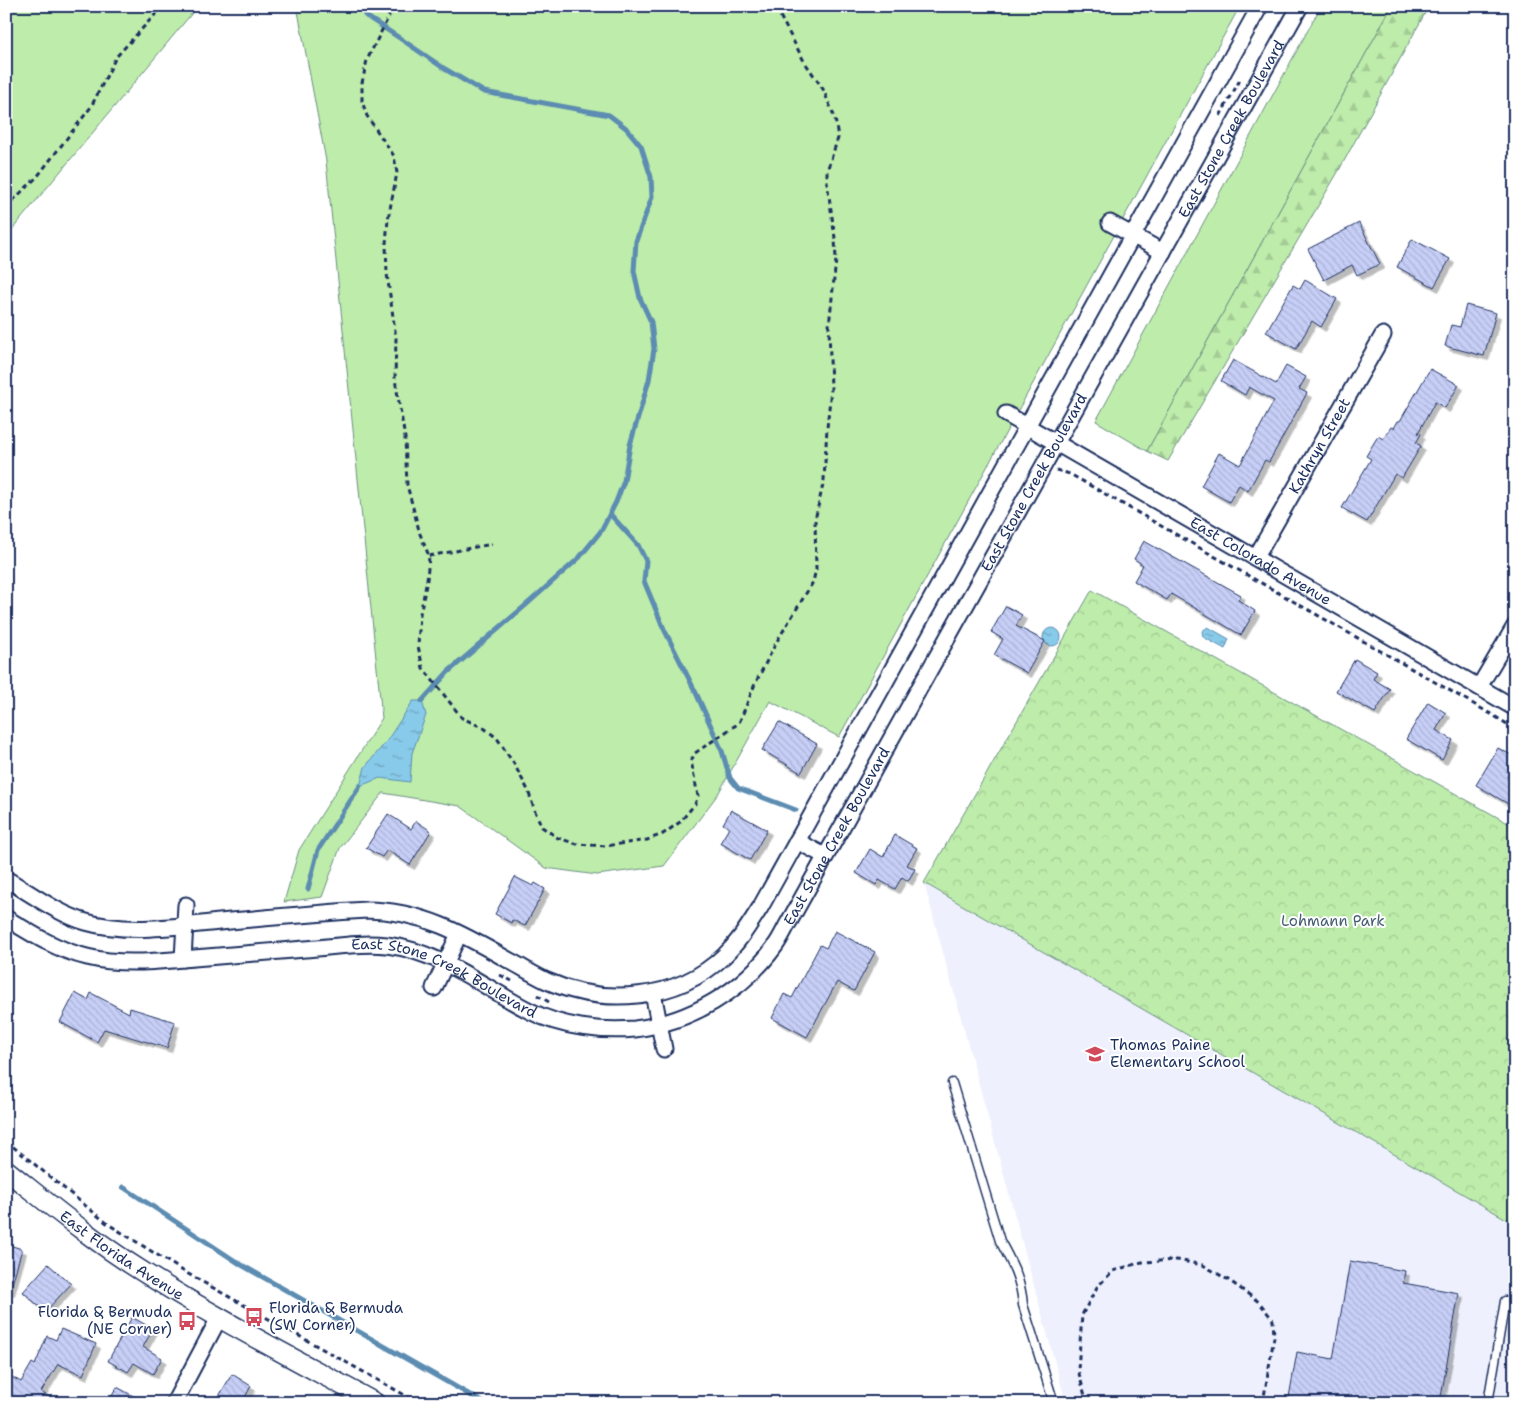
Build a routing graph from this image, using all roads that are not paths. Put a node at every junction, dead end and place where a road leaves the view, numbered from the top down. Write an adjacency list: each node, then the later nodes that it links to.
1 (1260, 6): 4 (street)
2 (1300, 6): 5 (street, East Stone Creek Boulevard)
3 (1110, 223): 4 (street)
4 (1132, 235): 5 (street); 8 (street)
5 (1163, 252): 9 (street, East Stone Creek Boulevard)
6 (1383, 335): 10 (street, Kathryn Street)
7 (1006, 414): 8 (street, East Colorado Avenue)
8 (1027, 426): 9 (street, East Colorado Avenue); 14 (street)
9 (1057, 443): 10 (street, East Colorado Avenue); 15 (street, East Stone Creek Boulevard)
10 (1256, 558): 12 (street, East Colorado Avenue)
11 (1515, 626): 12 (street)
12 (1479, 687): 13 (street, East Colorado Avenue)
13 (1515, 708)
14 (797, 840): 15 (street); 24 (street)
15 (825, 856): 25 (street, East Stone Creek Boulevard)
16 (6, 879): 19 (street)
17 (186, 905): 19 (street)
18 (6, 918): 21 (street, East Stone Creek Boulevard)
19 (184, 925): 20 (street); 21 (street)
20 (460, 934): 22 (street); 24 (street)
21 (183, 959): 22 (street, East Stone Creek Boulevard)
22 (446, 963): 23 (street); 25 (street, East Stone Creek Boulevard)
23 (434, 988)
24 (653, 993): 25 (street)
25 (659, 1024): 26 (street)
26 (664, 1049)
27 (952, 1083): 33 (lane)
28 (6, 1170): 30 (street, East Florida Avenue)
29 (1505, 1301): 34 (lane)
30 (218, 1318): 31 (street); 32 (street, East Florida Avenue)
31 (174, 1403)
32 (374, 1403)
33 (1054, 1403)
34 (1488, 1403)

